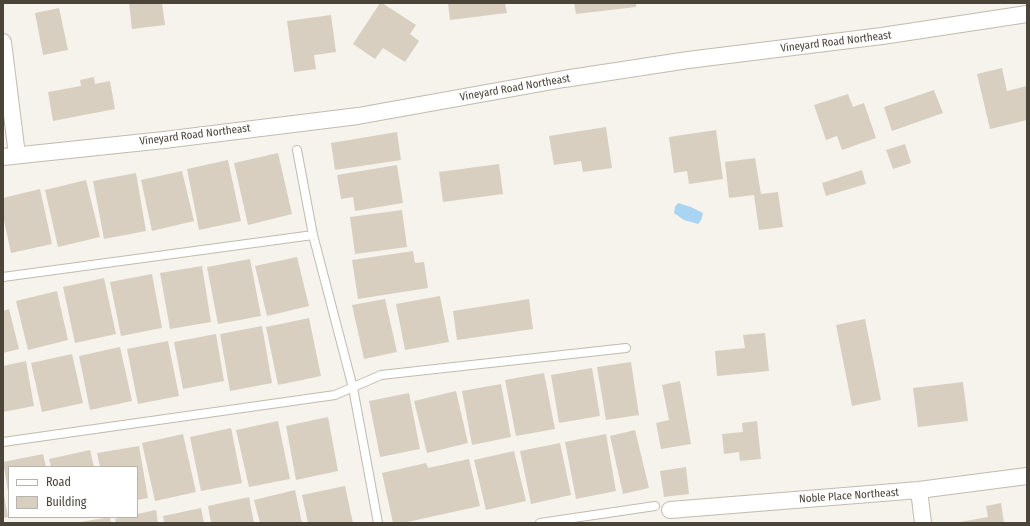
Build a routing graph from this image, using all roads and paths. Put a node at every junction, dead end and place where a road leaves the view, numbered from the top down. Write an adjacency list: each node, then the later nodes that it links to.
1 (1027, 14): 4 (street, Vineyard Road Northeast)
2 (3, 42): 4 (street)
3 (298, 150): 5 (lane)
4 (10, 156)
5 (313, 235): 6 (lane); 8 (lane)
6 (3, 277)
7 (626, 348): 8 (lane)
8 (353, 388): 9 (lane); 13 (lane)
9 (3, 442)
10 (1027, 476): 11 (street, Noble Place Northeast)
11 (918, 490): 12 (street, Noble Place Northeast); 15 (street)
12 (662, 508): 14 (lane)
13 (378, 523)
14 (540, 523)
15 (923, 523)

